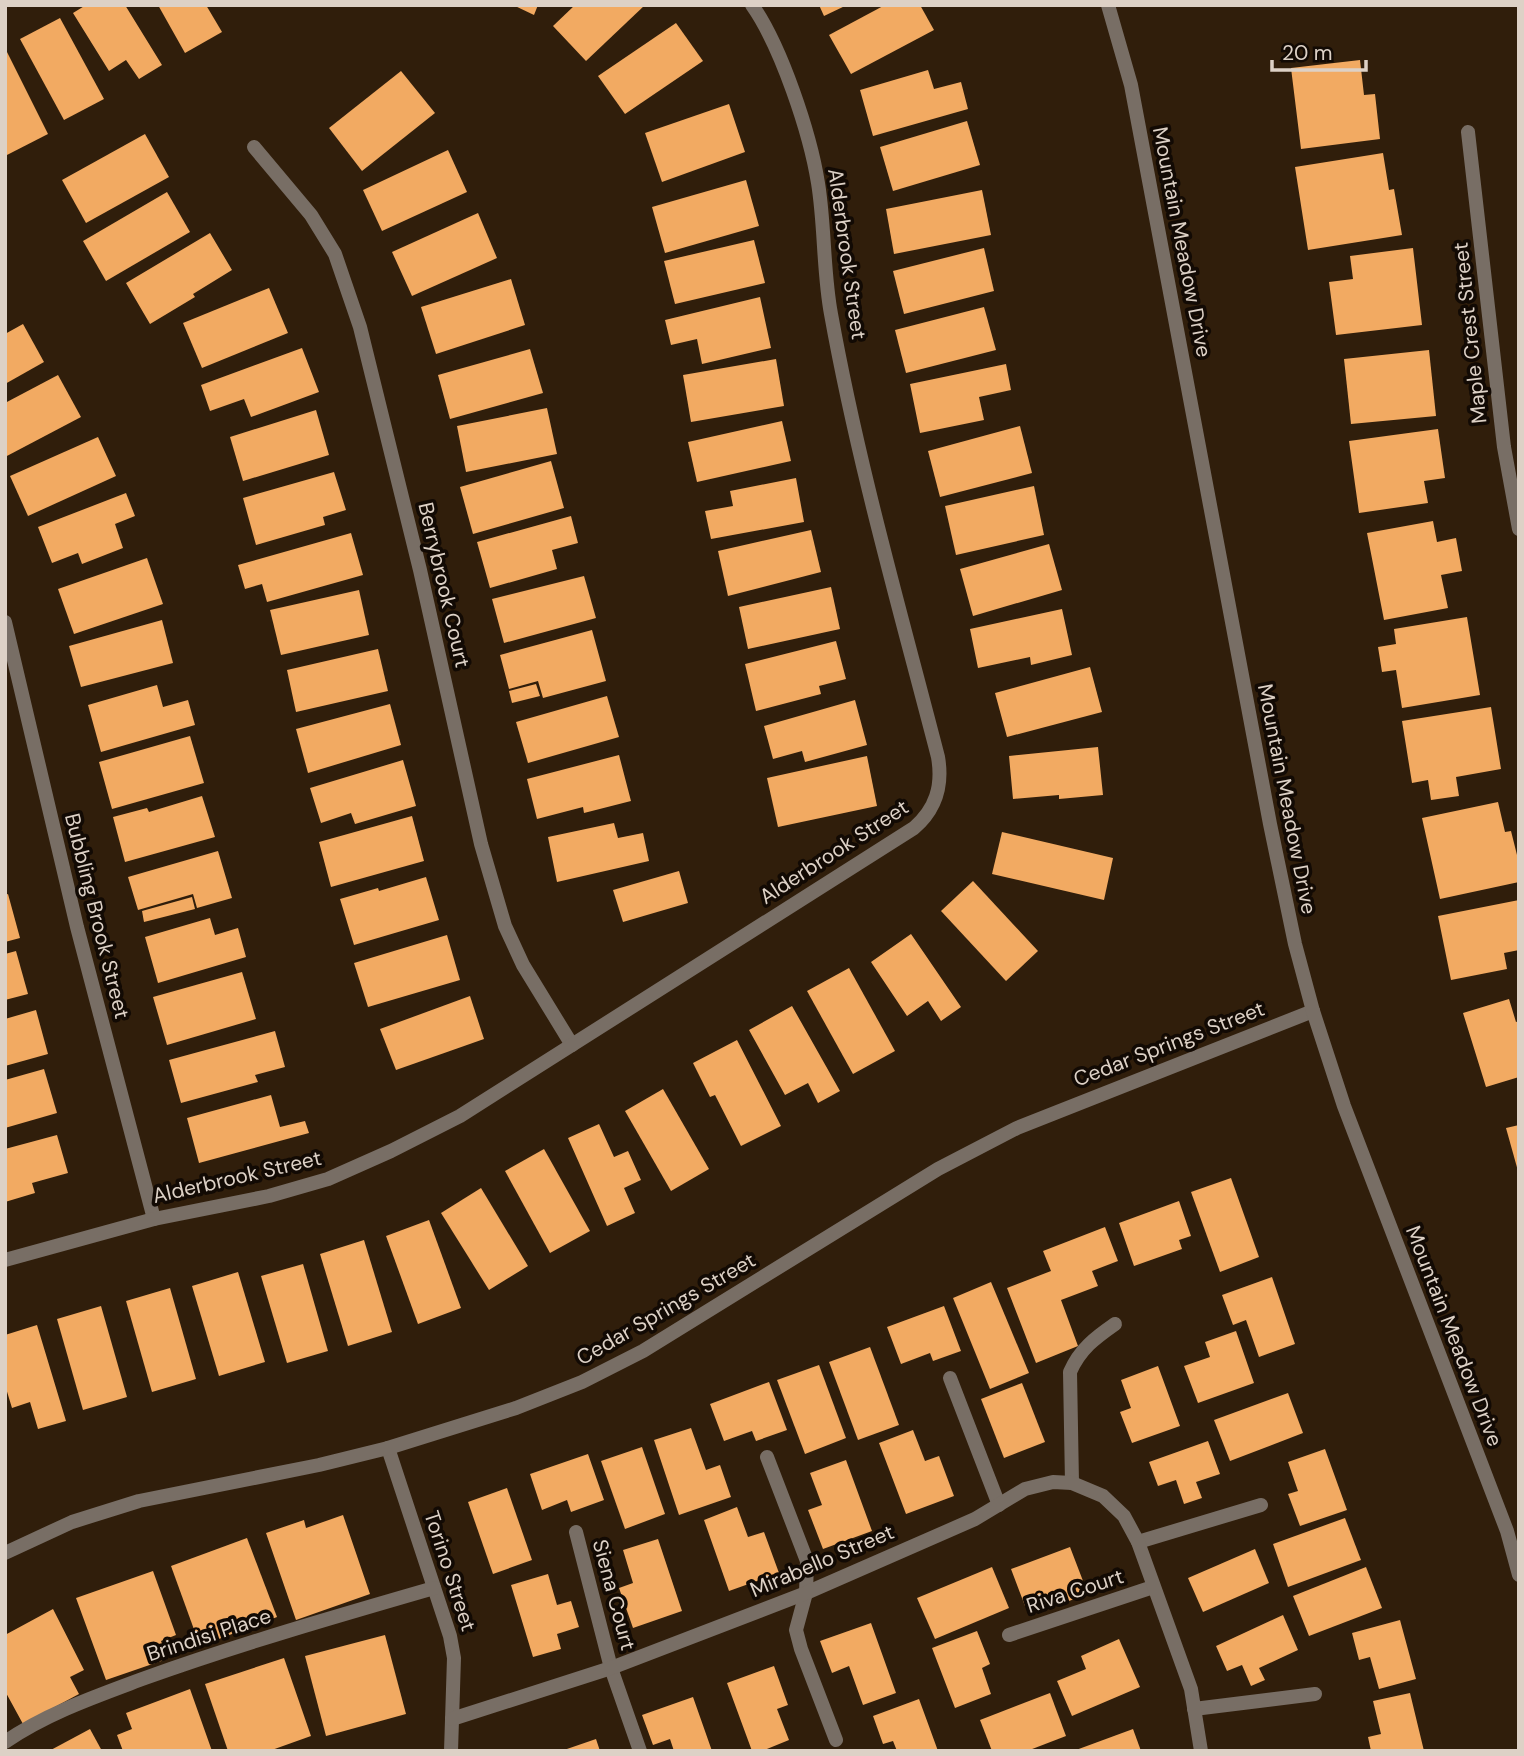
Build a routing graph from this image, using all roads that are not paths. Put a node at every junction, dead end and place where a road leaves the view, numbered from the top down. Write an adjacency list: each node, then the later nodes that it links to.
1 (752, 5): 8 (street, Alderbrook Street)
2 (1108, 5): 7 (street, Mountain Meadow Drive)
3 (1468, 132): 5 (street, Maple Crest Street)
4 (254, 147): 8 (street, Berrybrook Court)
5 (1519, 529)
6 (5, 622): 9 (street, Bubbling Brook Street)
7 (1313, 1011): 13 (street, Cedar Springs Street); 21 (street, Mountain Meadow Drive)
8 (572, 1045): 9 (street, Alderbrook Street)
9 (154, 1219): 10 (street, Alderbrook Street)
10 (5, 1260)
11 (1115, 1324): 15 (street)
12 (950, 1378): 17 (street)
13 (388, 1448): 20 (street, Cedar Springs Street); 23 (street, Torino Street)
14 (767, 1457): 24 (street)
15 (1072, 1483): 17 (street, Mirabello Street); 19 (street, Mirabello Street)
16 (1261, 1504): 19 (street)
17 (999, 1505): 24 (street, Mirabello Street)
18 (576, 1532): 26 (street, Siena Court)
19 (1138, 1542): 22 (street, Mirabello Street)
20 (5, 1553)
21 (1519, 1575)
22 (1153, 1587): 25 (street, Riva Court); 28 (street, Mirabello Street)
23 (434, 1588): 29 (street, Torino Street); 31 (street, Brindisi Place)
24 (806, 1592): 26 (street, Mirabello Street); 30 (street)
25 (1009, 1635)
26 (611, 1668): 29 (street, Mirabello Street); 33 (street, Siena Court)
27 (1315, 1694): 28 (street)
28 (1194, 1709): 34 (street, Mirabello Street)
29 (452, 1719): 32 (street, Torino Street)
30 (835, 1740)
31 (5, 1742)
32 (451, 1751)
33 (640, 1751)
34 (1201, 1751)

